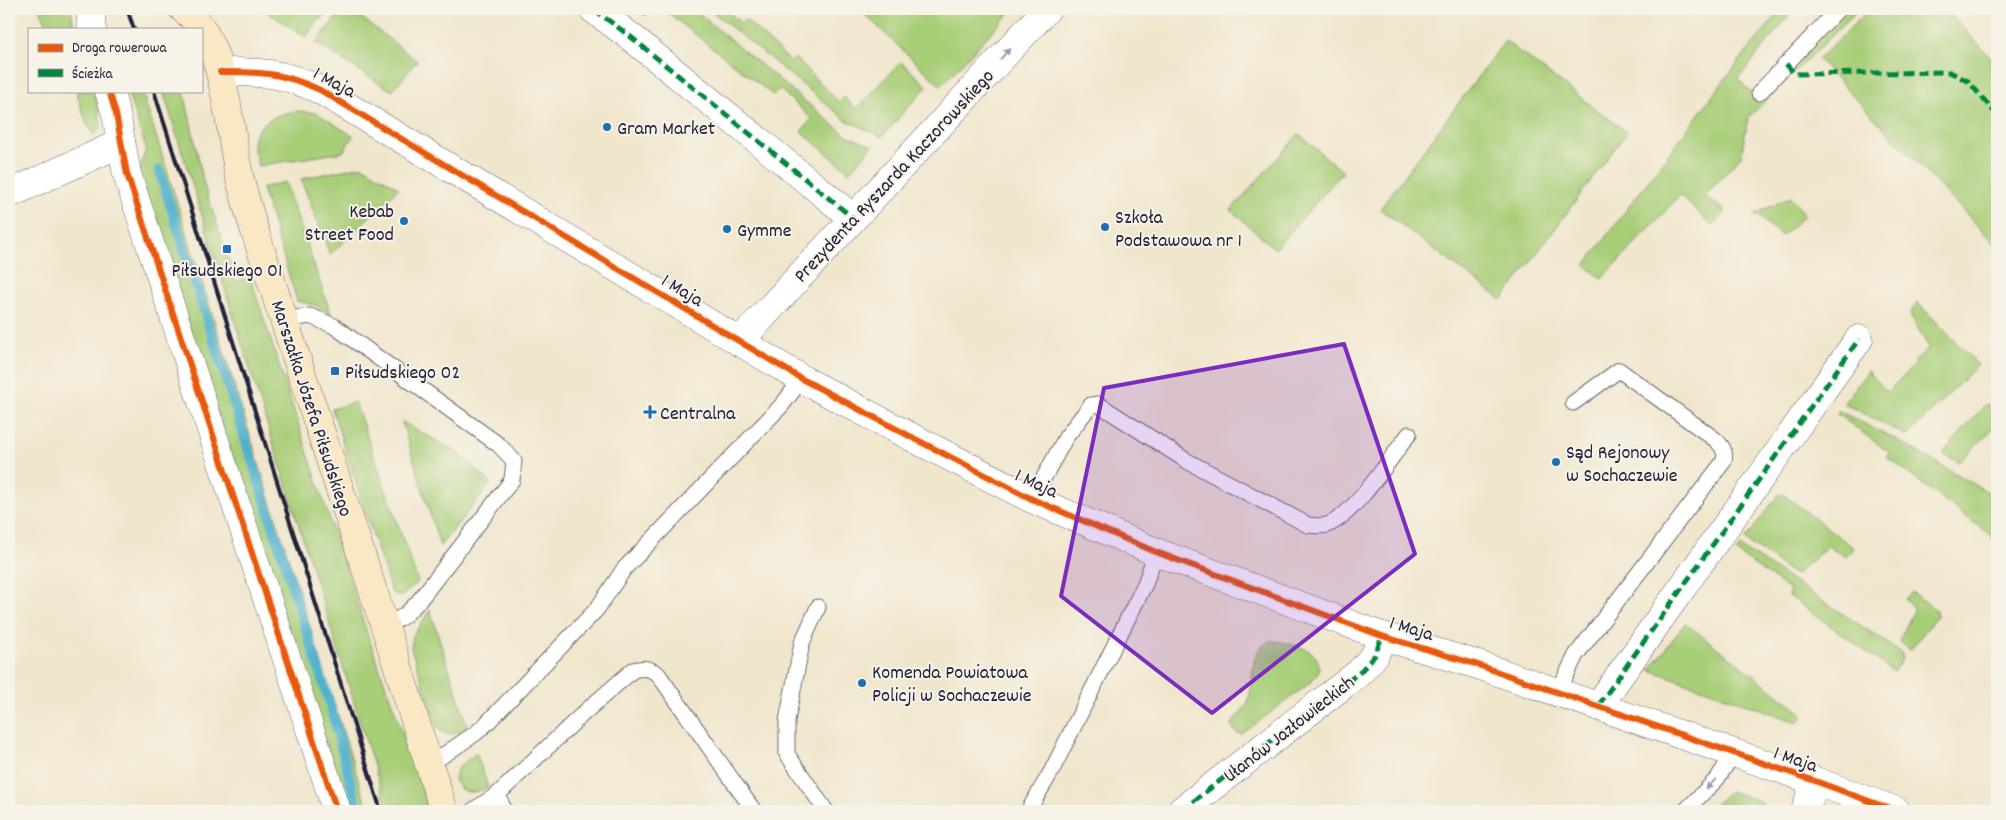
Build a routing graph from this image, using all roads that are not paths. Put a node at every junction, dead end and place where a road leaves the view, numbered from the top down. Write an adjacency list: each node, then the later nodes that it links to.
1 (90, 9): 6 (street)
2 (184, 9): 7 (main road, Marszałka Józefa Piłsudskiego)
3 (594, 9): 14 (street)
4 (1047, 9): 14 (street, Prezydenta Ryszarda Kaczorowskiego, one-way to 4)
5 (1838, 9): 11 (lane)
6 (92, 28)
7 (202, 28)
8 (202, 29): 9 (main road, Marszałka Józefa Piłsudskiego)
9 (220, 72): 15 (main road, Marszałka Józefa Piłsudskiego); 17 (street, 1 Maja)
10 (109, 92): 12 (street)
11 (1759, 93)
12 (120, 143): 13 (street); 32 (street)
13 (9, 194)
14 (853, 218): 17 (street, Prezydenta Ryszarda Kaczorowskiego)
15 (284, 320): 24 (main road, Marszałka Józefa Piłsudskiego); 24 (lane)
16 (1860, 339): 27 (street)
17 (739, 342): 18 (street, 1 Maja)
18 (802, 378): 21 (street, 1 Maja); 29 (lane)
19 (1573, 403): 26 (lane)
20 (1409, 434): 21 (lane)
21 (1032, 499): 22 (street, 1 Maja)
22 (1156, 552): 25 (street, 1 Maja); 38 (lane)
23 (818, 607): 37 (lane)
24 (385, 627): 29 (main road, Marszałka Józefa Piłsudskiego)
25 (1382, 636): 26 (street, 1 Maja); 39 (street, Ułanów Jazłowieckich)
26 (1558, 692): 27 (street, 1 Maja)
27 (1598, 706): 28 (street, 1 Maja)
28 (1734, 753): 30 (street, 1 Maja); 40 (lane, one-way to 40)
29 (429, 765): 33 (main road, Marszałka Józefa Piłsudskiego)
30 (1815, 781): 41 (street); 42 (street, 1 Maja)
31 (498, 794): 34 (lane); 35 (lane); 36 (lane)
32 (337, 811)
33 (444, 811)
34 (472, 811)
35 (504, 811)
36 (754, 811)
37 (826, 811)
38 (1028, 811)
39 (1182, 811)
40 (1685, 811)
41 (1805, 811)
42 (1896, 811)

